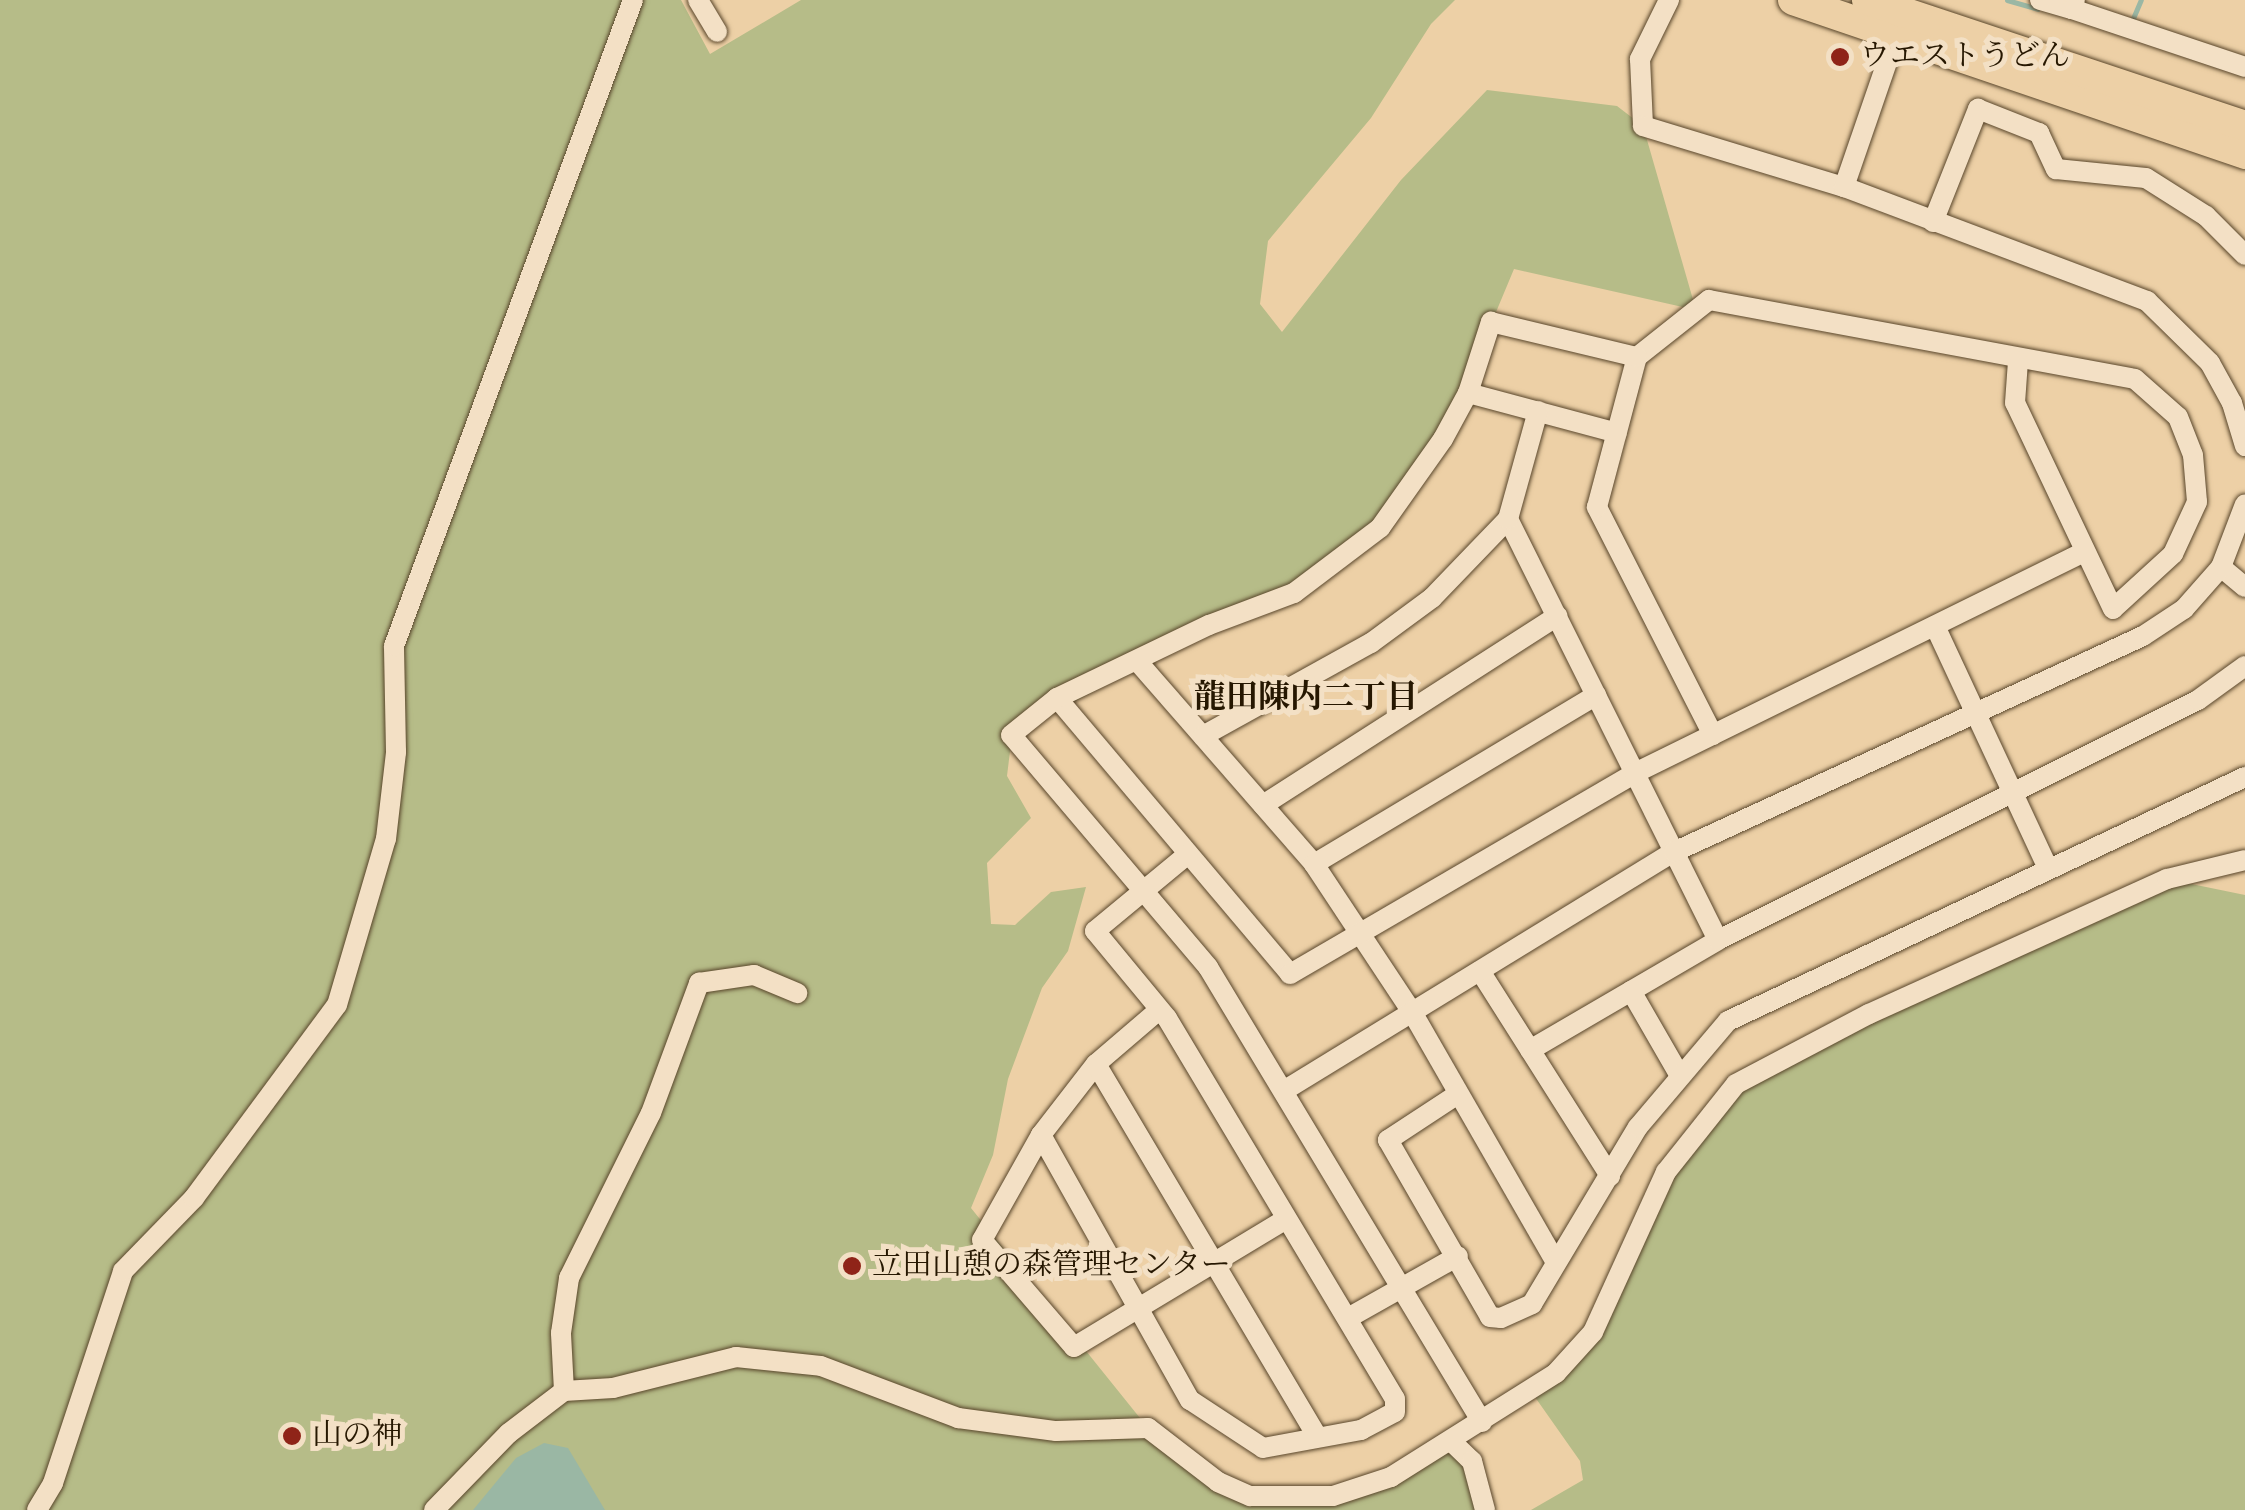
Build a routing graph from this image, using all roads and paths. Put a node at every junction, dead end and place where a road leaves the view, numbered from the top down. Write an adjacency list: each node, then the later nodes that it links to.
1 (632, 0): 73 (street)
2 (698, 0): 9 (street)
3 (1669, 0): 15 (street)
4 (1794, 0): 8 (highway)
5 (1867, 0): 8 (highway)
6 (2040, 0): 7 (street)
7 (2074, 5): 11 (street)
8 (1902, 17): 10 (highway); 14 (highway); 15 (street)
9 (717, 32)
10 (2052, 64): 12 (highway); 13 (highway)
11 (2245, 67)
12 (2245, 108)
13 (2245, 126)
14 (2245, 154)
15 (1844, 188): 16 (street)
16 (1933, 222): 17 (street); 23 (street)
17 (2245, 255)
18 (1637, 357): 19 (street); 20 (street); 22 (street)
19 (2018, 361): 26 (street); 26 (street)
20 (1468, 393): 21 (street); 31 (street)
21 (1538, 411): 22 (street); 25 (street)
22 (1617, 433): 36 (street)
23 (2245, 446)
24 (2245, 504): 27 (street)
25 (1508, 518): 29 (street); 37 (street)
26 (2082, 554): 30 (street)
27 (2221, 567): 28 (street); 35 (street)
28 (2245, 587)
29 (1557, 616): 33 (street); 41 (street)
30 (1934, 626): 35 (street); 36 (street)
31 (1138, 662): 34 (street); 37 (street)
32 (2245, 666): 40 (street)
33 (1596, 695): 38 (street); 45 (street)
34 (1058, 698): 43 (street); 47 (street)
35 (1977, 716): 40 (street); 42 (street)
36 (1712, 735): 38 (street)
37 (1203, 736): 41 (street)
38 (1635, 773): 42 (street); 48 (street)
39 (2245, 777): 46 (street)
40 (2012, 792): 46 (street); 49 (street)
41 (1262, 805): 45 (street)
42 (1674, 852): 49 (street); 50 (street)
43 (1188, 854): 47 (street); 48 (street)
44 (2245, 860): 70 (street)
45 (1314, 864): 48 (street)
46 (2047, 866): 57 (street)
47 (1141, 890): 53 (street); 58 (street)
48 (1359, 934): 54 (street)
49 (1718, 940): 51 (street)
50 (1480, 971): 54 (street); 55 (street)
51 (1631, 991): 55 (street); 57 (street)
52 (797, 993): 69 (street)
53 (1160, 1010): 56 (street); 62 (street)
54 (1412, 1012): 58 (street); 59 (street)
55 (1530, 1050): 61 (street)
56 (1096, 1064): 60 (street); 65 (street)
57 (1679, 1074): 61 (street)
58 (1285, 1090): 66 (street)
59 (1458, 1094): 63 (street); 64 (street)
60 (1042, 1135): 67 (street); 67 (street)
61 (1610, 1176): 64 (street)
62 (1286, 1219): 65 (street); 68 (street)
63 (1458, 1256): 64 (street); 66 (street)
64 (1555, 1261)
65 (1213, 1264): 67 (street); 71 (street)
66 (1402, 1288): 68 (street); 70 (street)
67 (1142, 1307): 71 (street)
68 (1348, 1318): 71 (street)
69 (564, 1391): 72 (street); 74 (street)
70 (1482, 1422): 72 (street)
71 (1316, 1435)
72 (1452, 1442): 75 (street)
73 (37, 1510)
74 (434, 1510)
75 (1485, 1510)

